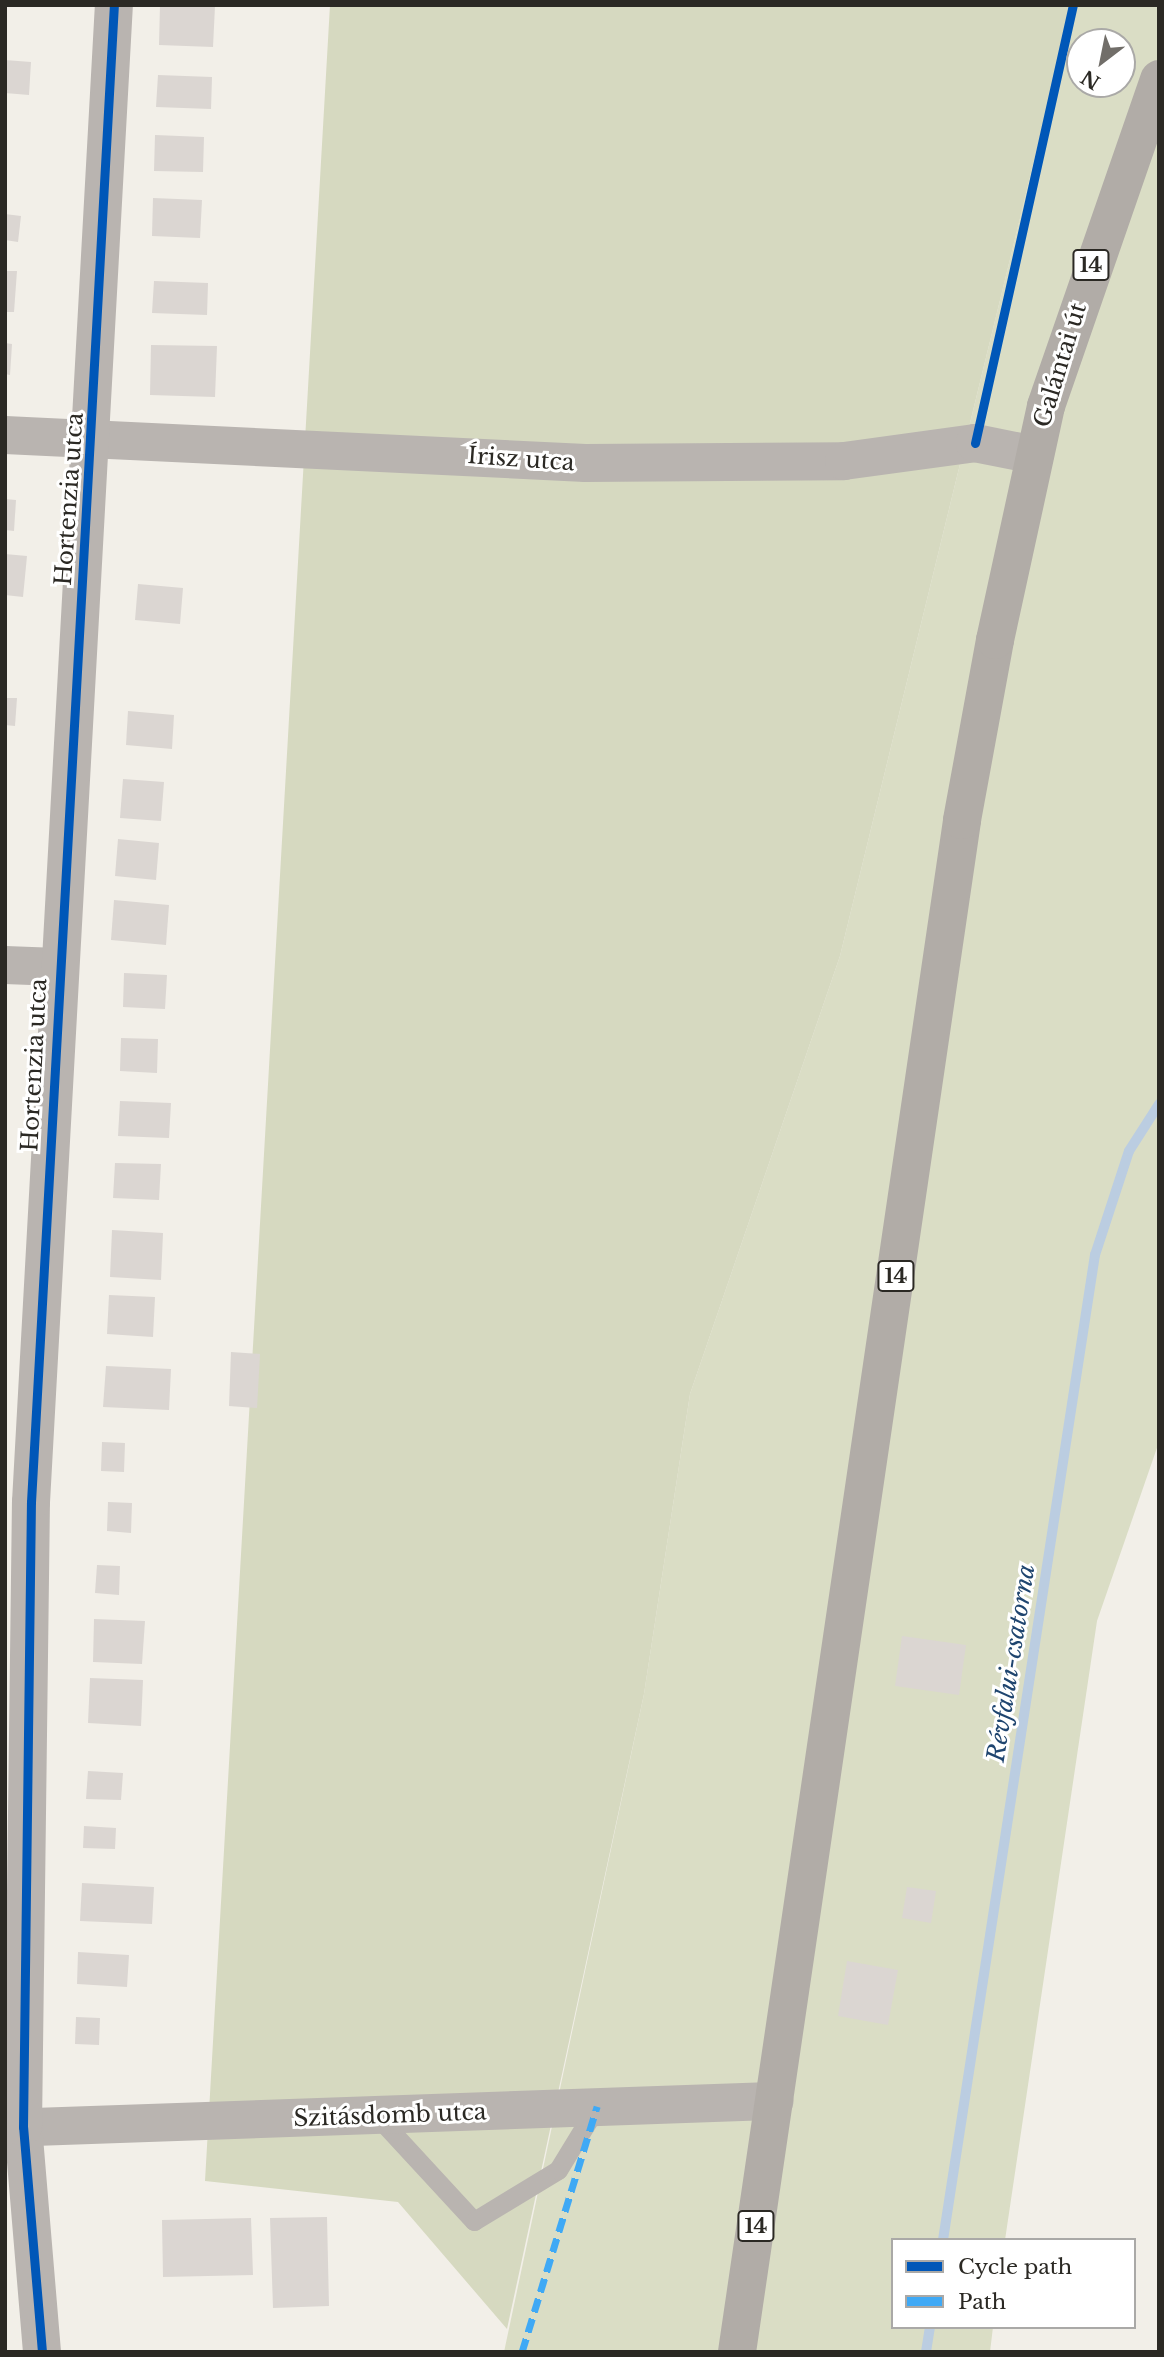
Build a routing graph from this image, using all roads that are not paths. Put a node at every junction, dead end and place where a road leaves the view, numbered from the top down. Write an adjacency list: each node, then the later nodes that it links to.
1 (114, 5): 4 (street, Hortenzia utca)
2 (1159, 79): 5 (main road, Galántai út / 14)
3 (5, 435): 4 (street, Írisz utca)
4 (93, 438): 5 (street, Írisz utca); 7 (street, Hortenzia utca)
5 (1035, 454): 9 (main road, 14)
6 (5, 965): 7 (street)
7 (58, 967): 8 (street, Hortenzia utca)
8 (18, 1501): 12 (street, Hortenzia utca)
9 (775, 2101): 10 (street, Szitásdomb utca); 14 (main road, 14)
10 (597, 2106): 11 (street, Szitásdomb utca); 11 (lane)
11 (377, 2116): 12 (street, Szitásdomb utca)
12 (14, 2128): 13 (street, Hortenzia utca)
13 (42, 2352)
14 (737, 2352)

